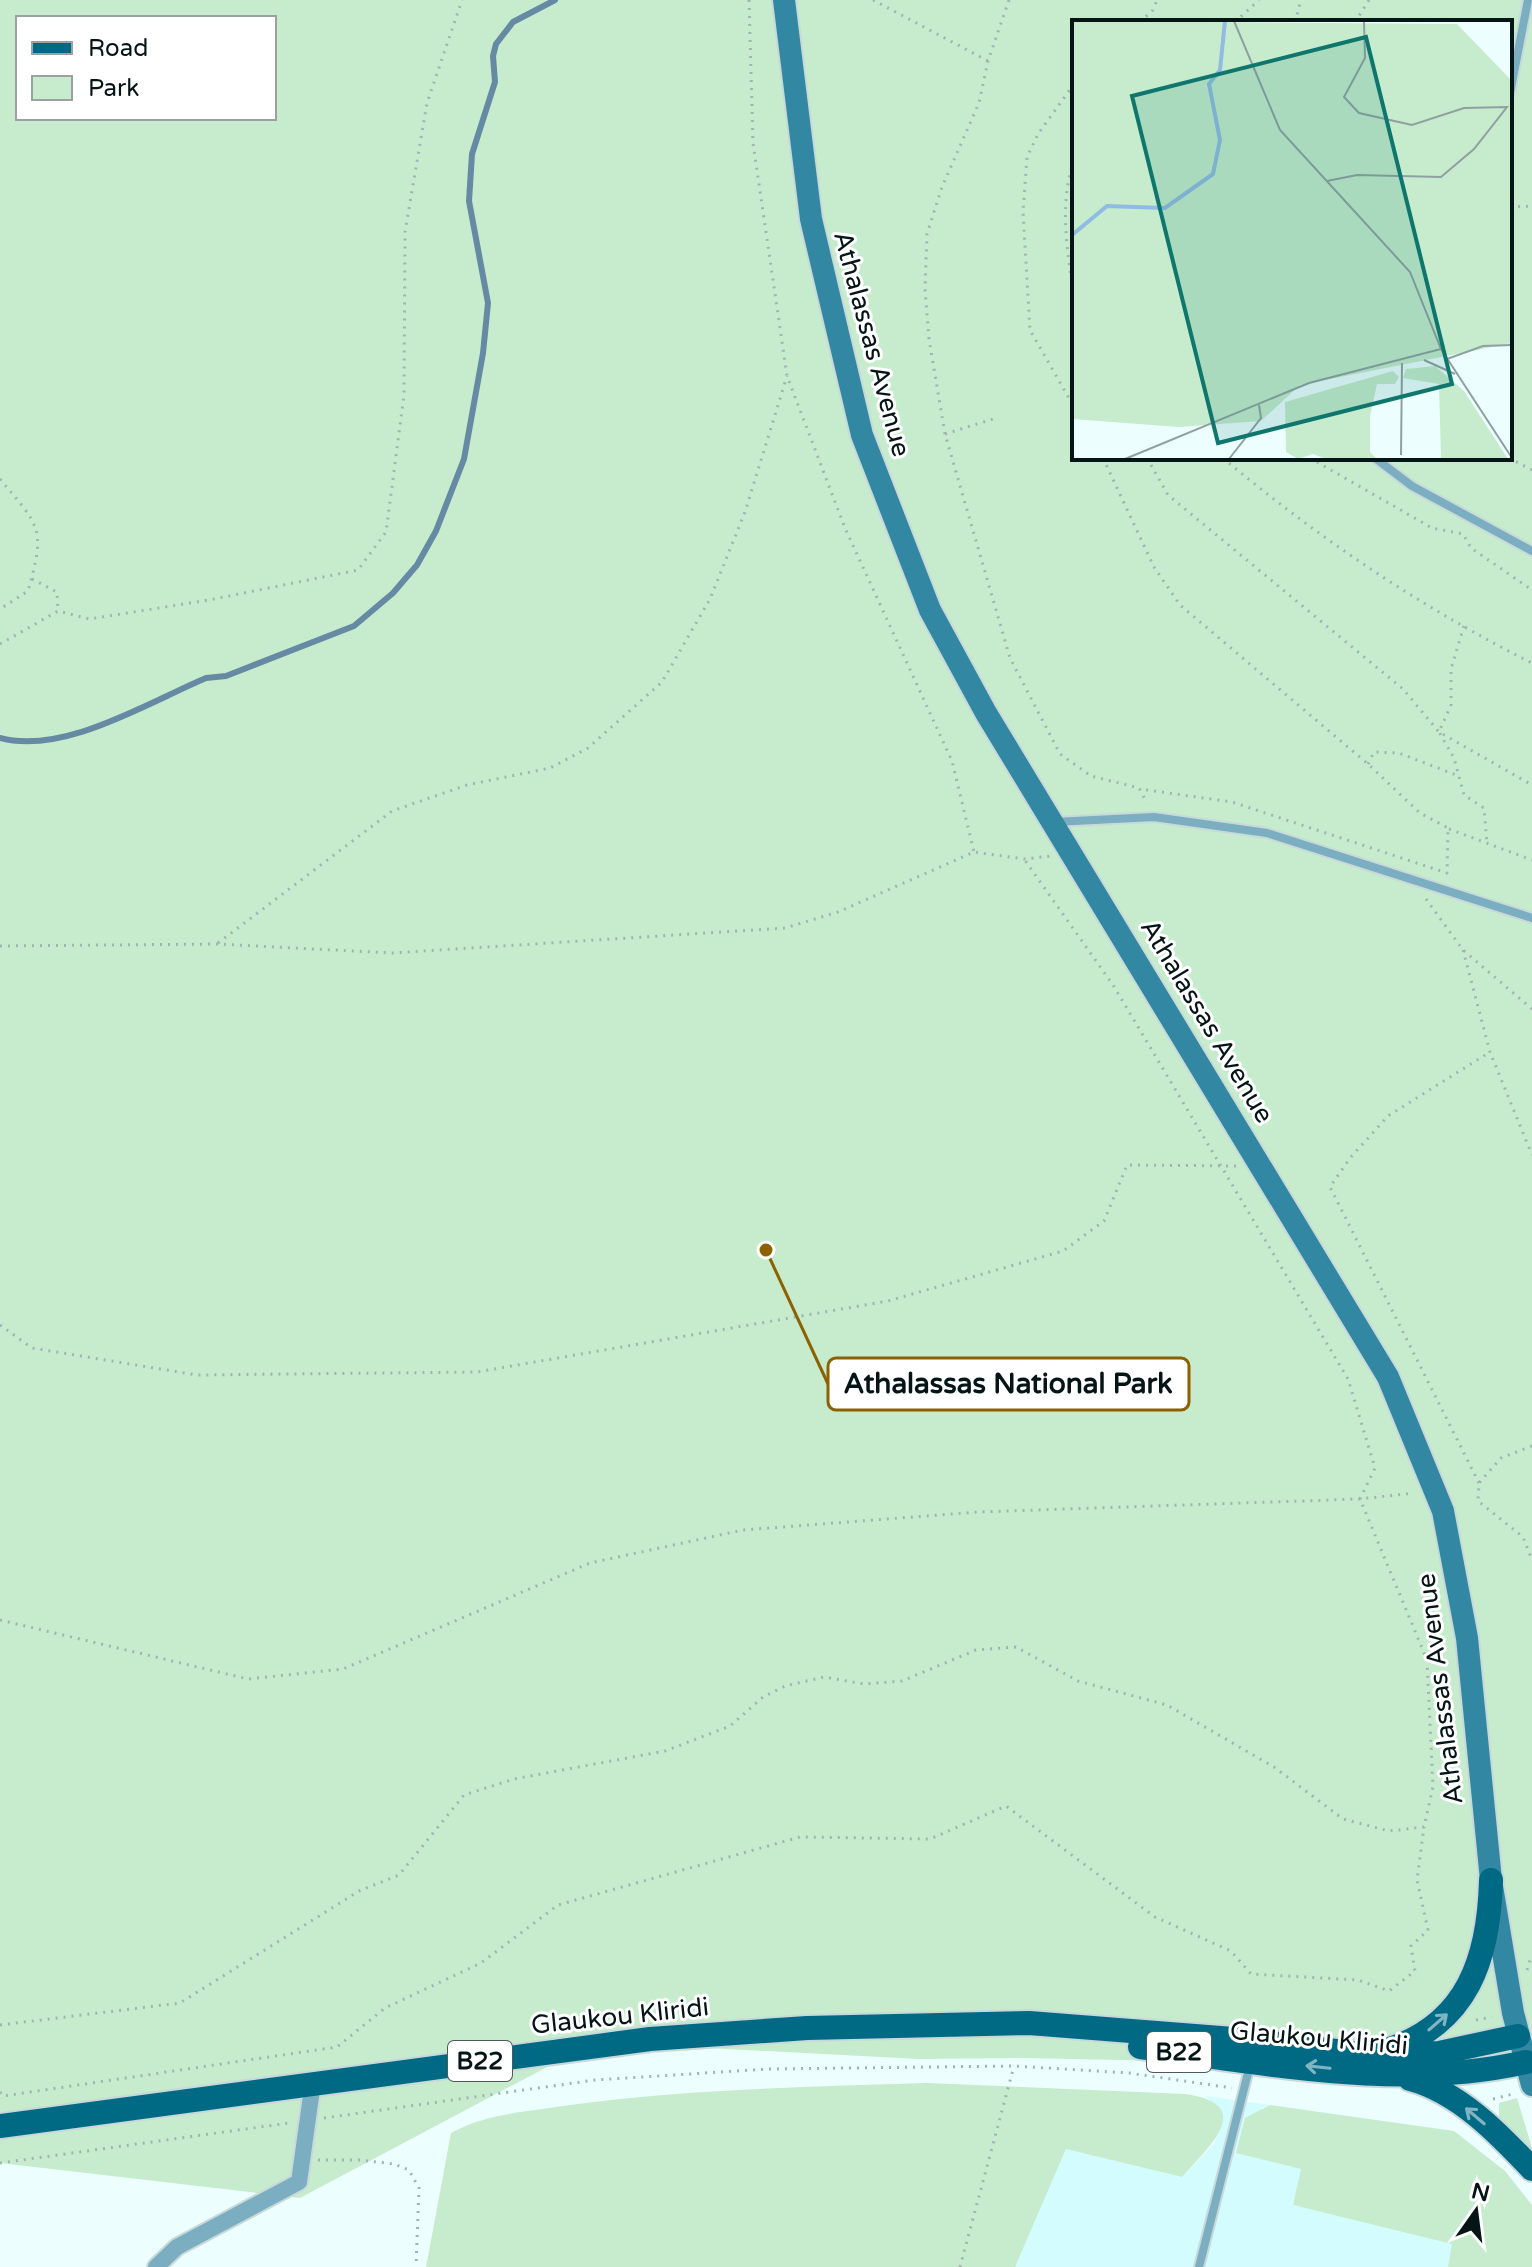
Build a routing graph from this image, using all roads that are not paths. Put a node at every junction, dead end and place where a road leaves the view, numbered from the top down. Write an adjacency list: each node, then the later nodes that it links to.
1 (784, 0): 6 (main road, Athalassas Avenue)
2 (1528, 0): 3 (lane)
3 (1512, 83)
4 (1378, 460): 5 (lane)
5 (1532, 551)
6 (1053, 822): 7 (lane); 8 (main road, Athalassas Avenue)
7 (1532, 918)
8 (1491, 1880): 10 (main road, Athalassas Avenue); 11 (main road, one-way to 8)
9 (963, 2025): 11 (main road, Glaukou Kliridi / B22); 12 (main road, Glaukou Kliridi / B22); 15 (main road, Glaukou Kliridi / B22)
10 (1518, 2036): 11 (main road, Glaukou Kliridi / B22); 13 (main road, Athalassas Avenue)
11 (1369, 2055)
12 (1251, 2061): 14 (main road, Glaukou Kliridi / B22, one-way to 12); 19 (lane)
13 (1529, 2074): 14 (main road, Glaukou Kliridi / B22)
14 (1396, 2075): 17 (main road, one-way to 14)
15 (313, 2082): 16 (main road, Glaukou Kliridi / B22); 18 (street)
16 (0, 2126)
17 (1532, 2169)
18 (156, 2267)
19 (1199, 2267)

